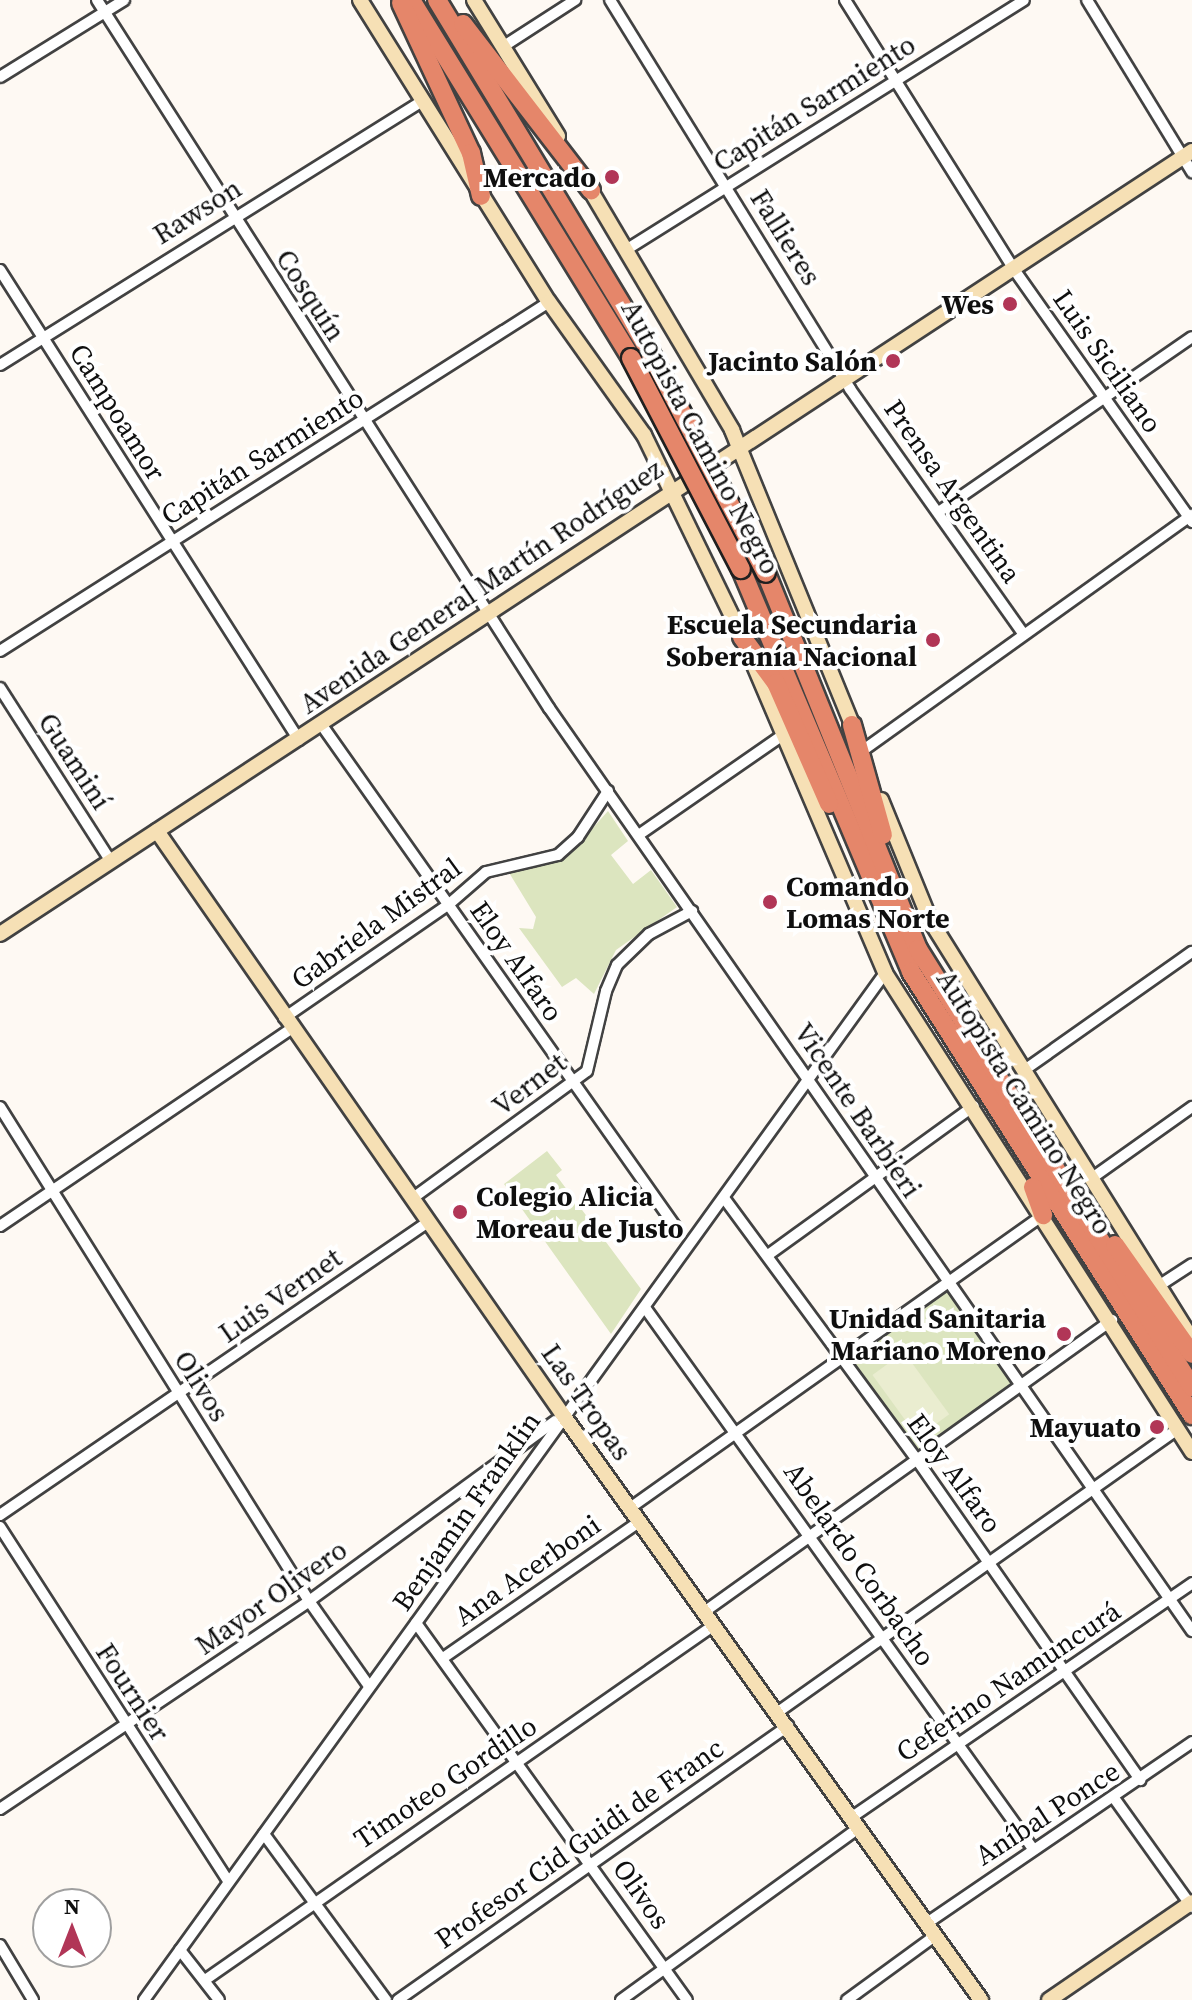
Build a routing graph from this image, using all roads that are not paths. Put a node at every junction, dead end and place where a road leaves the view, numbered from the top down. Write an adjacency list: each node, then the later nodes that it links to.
1 (97, 0): 14 (street, Cosquín)
2 (124, 0): 14 (street)
3 (360, 0): 18 (street)
4 (400, 0): 23 (highway)
5 (411, 0): 54 (highway, Autopista Camino Negro, bridge)
6 (437, 0): 58 (highway, Autopista Camino Negro, bridge)
7 (446, 0): 22 (highway)
8 (474, 0): 15 (street)
9 (575, 0): 15 (street)
10 (610, 0): 21 (street, Fallieres)
11 (845, 0): 17 (street, Luis Siciliano)
12 (1024, 0): 17 (street, Capitán Sarmiento)
13 (1087, 0): 19 (street)
14 (105, 12): 16 (street); 24 (street, Cosquín)
15 (504, 46): 22 (street)
16 (0, 77)
17 (895, 79): 21 (street, Capitán Sarmiento); 26 (street, Luis Siciliano)
18 (422, 101): 23 (street); 24 (street, Rawson)
19 (1187, 154): 20 (street); 26 (street, Avenida General Martín Rodríguez)
20 (1192, 172)
21 (727, 186): 25 (street, Capitán Sarmiento); 32 (street, Fallieres)
22 (591, 190): 25 (street)
23 (481, 196): 28 (street)
24 (232, 217): 30 (street, Rawson); 34 (street, Cosquín)
25 (629, 248): 35 (street)
26 (1013, 268): 32 (street, Avenida General Martín Rodríguez); 33 (street, Luis Siciliano)
27 (0, 270): 30 (street, Campoamor)
28 (549, 302): 34 (street, Capitán Sarmiento); 36 (street)
29 (1192, 337): 33 (street)
30 (43, 338): 31 (street, Rawson); 39 (street, Campoamor)
31 (0, 365)
32 (844, 378): 35 (street, Avenida General Martín Rodríguez); 37 (street, Prensa Argentina)
33 (1104, 398): 37 (street); 38 (street, Luis Siciliano)
34 (363, 422): 39 (street, Capitán Sarmiento); 40 (street, Cosquín)
35 (740, 445): 36 (street, Avenida General Martín Rodríguez); 46 (street)
36 (673, 489): 40 (street, Avenida General Martín Rodríguez); 42 (street)
37 (940, 511): 41 (street, Prensa Argentina)
38 (1191, 518): 41 (street)
39 (171, 542): 43 (street, Capitán Sarmiento); 48 (street, Campoamor)
40 (487, 614): 45 (street, Avenida General Martín Rodríguez); 50 (street, Vicente Barbieri)
41 (1023, 633): 49 (street)
42 (742, 637): 47 (street); 54 (highway)
43 (0, 651)
44 (0, 688): 53 (street, Guaminí)
45 (321, 724): 48 (street, Avenida General Martín Rodríguez); 55 (street, Eloy Alfaro)
46 (852, 725): 49 (street); 58 (highway)
47 (783, 735): 52 (street); 60 (street)
48 (299, 740): 51 (street, Avenida General Martín Rodríguez)
49 (862, 751): 62 (street)
50 (608, 791): 52 (street, Vicente Barbieri); 55 (street, Gabriela Mistral)
51 (157, 831): 53 (street, Avenida General Martín Rodríguez); 61 (street, Las Tropas)
52 (640, 834): 56 (street, Vicente Barbieri)
53 (110, 860): 57 (street, Avenida General Martín Rodríguez)
54 (874, 886): 65 (highway, Autopista Camino Negro)
55 (448, 905): 61 (street, Gabriela Mistral); 64 (street, Eloy Alfaro)
56 (692, 911): 63 (street, Vicente Barbieri); 64 (street, Vernet)
57 (0, 934)
58 (918, 949): 71 (highway, Autopista Camino Negro)
59 (1192, 952): 62 (street)
60 (885, 973): 63 (street, Benjamin Franklin); 65 (street)
61 (288, 1024): 70 (street, Gabriela Mistral); 72 (street, Las Tropas)
62 (1023, 1071): 68 (street)
63 (808, 1082): 69 (street, Vicente Barbieri); 73 (street, Benjamin Franklin)
64 (574, 1083): 72 (street, Vernet); 77 (street, Eloy Alfaro)
65 (983, 1104): 69 (street); 74 (highway); 91 (highway, Autopista Camino Negro)
66 (0, 1107): 70 (street, Olivos)
67 (1192, 1107): 68 (street)
68 (1092, 1178): 81 (street)
69 (874, 1179): 78 (street); 80 (street, Vicente Barbieri)
70 (52, 1190): 76 (street, Gabriela Mistral); 89 (street, Olivos)
71 (1067, 1191): 85 (highway); 88 (highway, Autopista Camino Negro)
72 (413, 1198): 75 (street, Las Tropas)
73 (724, 1198): 78 (street, Eloy Alfaro); 82 (street, Benjamin Franklin)
74 (1043, 1215): 80 (street, Ana Acerboni); 83 (street)
75 (428, 1222): 89 (street, Luis Vernet); 90 (street, Las Tropas)
76 (0, 1226)
77 (675, 1226)
78 (768, 1255): 86 (street, Eloy Alfaro)
79 (1192, 1264): 81 (street)
80 (946, 1279): 86 (street, Ana Acerboni); 87 (street, Vicente Barbieri)
81 (1160, 1285): 84 (street)
82 (646, 1309): 90 (street, Benjamin Franklin); 93 (street, Abelardo Corbacho)
83 (1112, 1320): 87 (street); 92 (street)
84 (1192, 1339)
85 (1192, 1354)
86 (841, 1356): 93 (street, Ana Acerboni); 95 (street, Eloy Alfaro)
87 (1020, 1386): 95 (street); 96 (street, Vicente Barbieri)
88 (1192, 1387)
89 (179, 1393): 98 (street, Luis Vernet); 105 (street, Olivos)
90 (563, 1415): 97 (street, Las Tropas); 105 (street, Mayor Olivero); 107 (street, Benjamin Franklin)
91 (1192, 1415)
92 (1178, 1429): 94 (street); 96 (street)
93 (737, 1434): 97 (street, Ana Acerboni); 101 (street, Abelardo Corbacho)
94 (1192, 1452)
95 (915, 1457): 101 (street); 102 (street, Eloy Alfaro)
96 (1094, 1491): 102 (street); 104 (street, Vicente Barbieri)
97 (630, 1508): 99 (street, Las Tropas)
98 (0, 1515)
99 (640, 1521): 106 (street, Las Tropas); 111 (street, Ana Acerboni)
100 (0, 1527): 115 (street, Fournier)
101 (810, 1533): 106 (street); 110 (street, Abelardo Corbacho)
102 (991, 1564): 110 (street); 112 (street, Eloy Alfaro)
103 (1192, 1583): 104 (street, Ceferino Namuncurá)
104 (1169, 1599): 109 (street, Vicente Barbieri); 112 (street, Ceferino Namuncurá)
105 (309, 1601): 113 (street, Olivos); 115 (street, Mayor Olivero)
106 (704, 1612): 108 (street, Las Tropas)
107 (416, 1623): 111 (street, Olivos); 113 (street, Benjamin Franklin)
108 (714, 1625): 114 (street, Las Tropas); 119 (street, Timoteo Gordillo)
109 (1192, 1631)
110 (885, 1640): 114 (street); 118 (street, Abelardo Corbacho)
111 (443, 1658): 119 (street, Olivos)
112 (1065, 1673): 118 (street, Ceferino Namuncurá); 120 (street, Eloy Alfaro)
113 (369, 1686): 124 (street, Benjamin Franklin)
114 (778, 1712): 116 (street, Las Tropas)
115 (125, 1726): 122 (street, Mayor Olivero); 127 (street, Fournier)
116 (788, 1726): 123 (street, Las Tropas); 126 (street, Profesor Cid Guidi de Franc)
117 (1192, 1742): 120 (street, Aníbal Ponce)
118 (957, 1744): 123 (street, Ceferino Namuncurá); 125 (street, Abelardo Corbacho)
119 (519, 1762): 126 (street, Olivos); 128 (street, Timoteo Gordillo)
120 (1140, 1780): 121 (street, Aníbal Ponce)
121 (1114, 1798): 125 (street, Aníbal Ponce); 129 (street)
122 (0, 1809)
123 (856, 1823): 130 (street, Las Tropas); 133 (street, Ceferino Namuncurá)
124 (264, 1834): 127 (street, Benjamin Franklin); 128 (street)
125 (1033, 1849): 130 (street, Aníbal Ponce)
126 (591, 1864): 133 (street, Olivos); 139 (street, Profesor Cid Guidi de Franc)
127 (228, 1881): 132 (street, Benjamin Franklin)
128 (315, 1900): 134 (street, Timoteo Gordillo); 138 (street)
129 (1191, 1904): 144 (street)
130 (932, 1929): 142 (street, Aníbal Ponce); 143 (street, Las Tropas)
131 (0, 1945): 135 (street)
132 (180, 1950): 134 (street); 136 (street, Benjamin Franklin)
133 (665, 1969): 140 (street, Ceferino Namuncurá); 141 (street, Olivos)
134 (205, 1980): 137 (street)
135 (33, 2000)
136 (144, 2000)
137 (219, 2000)
138 (386, 2000)
139 (398, 2000)
140 (621, 2000)
141 (687, 2000)
142 (847, 2000)
143 (981, 2000)
144 (1049, 2000)

